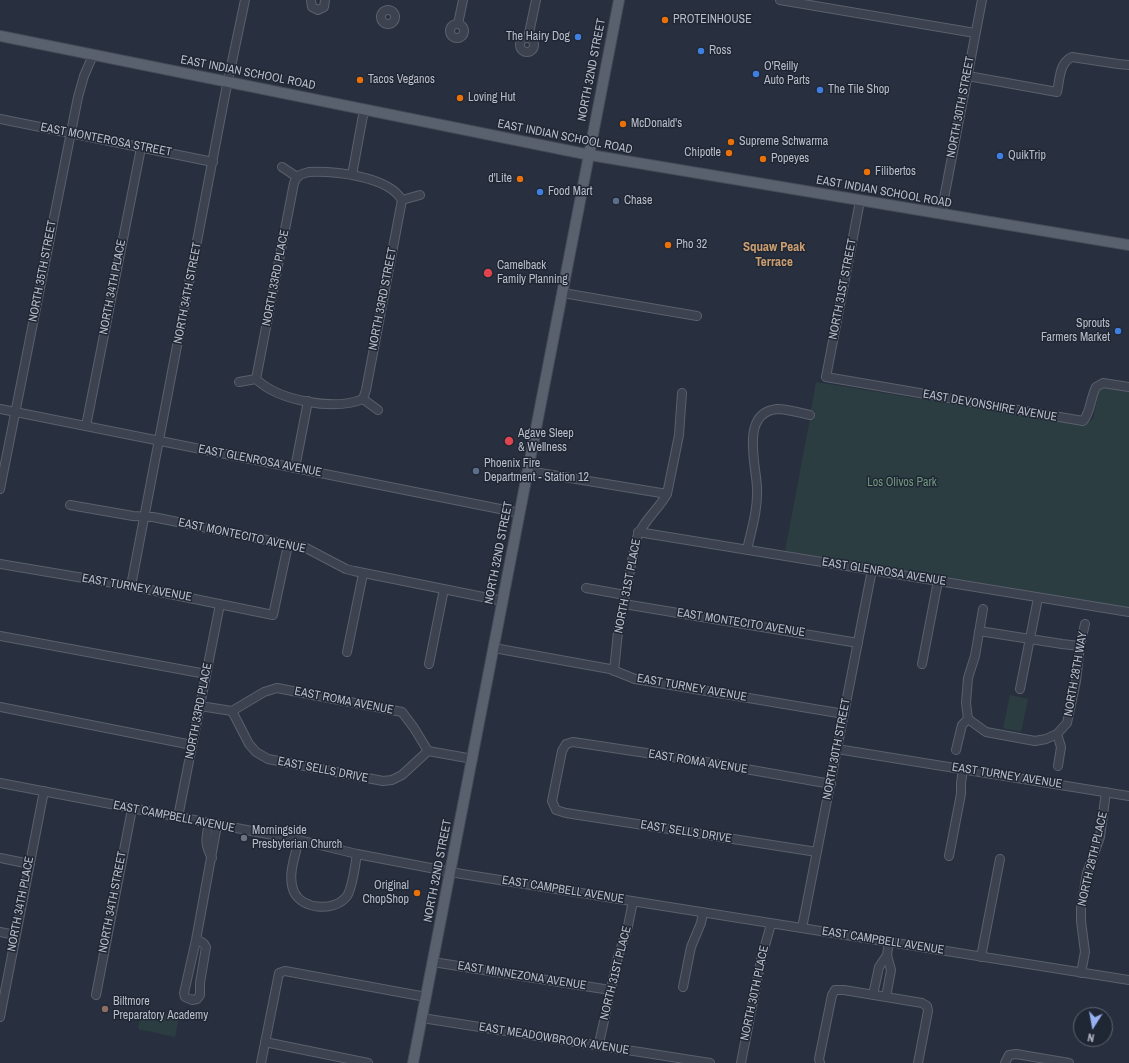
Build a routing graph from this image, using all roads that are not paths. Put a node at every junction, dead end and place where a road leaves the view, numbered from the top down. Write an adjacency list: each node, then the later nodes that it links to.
1 (245, 0): 19 (street, NORTH 34TH STREET)
2 (311, 0): 3 (street)
3 (325, 0)
4 (391, 0): 11 (street)
5 (463, 0): 12 (street)
6 (536, 0): 15 (street)
7 (619, 0): 24 (main road, NORTH 32ND STREET)
8 (780, 0): 10 (street)
9 (982, 0): 13 (street, NORTH 30TH STREET)
10 (799, 2): 13 (street)
11 (389, 9)
12 (458, 24)
13 (975, 33): 18 (street, NORTH 30TH STREET)
14 (0, 36): 16 (main road, EAST INDIAN SCHOOL ROAD)
15 (528, 38)
16 (93, 55): 19 (main road, EAST INDIAN SCHOOL ROAD); 22 (street, NORTH 35TH STREET)
17 (1129, 65): 18 (street)
18 (968, 76): 32 (street, NORTH 30TH STREET)
19 (228, 82): 20 (main road, EAST INDIAN SCHOOL ROAD); 25 (street, NORTH 34TH STREET)
20 (364, 110): 24 (main road, EAST INDIAN SCHOOL ROAD); 27 (street)
21 (0, 119): 22 (street, EAST MONTEROSA STREET)
22 (70, 133): 23 (street, EAST MONTEROSA STREET); 45 (street, NORTH 35TH STREET)
23 (141, 148): 25 (street, EAST MONTEROSA STREET); 47 (street, NORTH 34TH PLACE)
24 (590, 155): 31 (main road, EAST INDIAN SCHOOL ROAD); 34 (main road, NORTH 32ND STREET)
25 (213, 162): 48 (street, NORTH 34TH STREET)
26 (282, 167): 28 (street)
27 (352, 175): 28 (street); 30 (street)
28 (296, 177): 37 (street, NORTH 33RD PLACE)
29 (420, 194): 30 (street)
30 (402, 200): 41 (street, NORTH 33RD STREET)
31 (860, 201): 32 (main road, EAST INDIAN SCHOOL ROAD); 36 (street, NORTH 31ST STREET)
32 (941, 214): 33 (main road, EAST INDIAN SCHOOL ROAD)
33 (1129, 245)
34 (563, 293): 35 (street); 50 (main road, NORTH 32ND STREET)
35 (697, 316)
36 (826, 377): 39 (street, EAST DEVONSHIRE AVENUE)
37 (256, 379): 38 (street); 42 (street)
38 (239, 382)
39 (1129, 387)
40 (682, 393): 52 (street, NORTH 31ST PLACE)
41 (363, 399): 42 (street); 44 (street)
42 (308, 401): 49 (street)
43 (0, 409): 45 (street, EAST GLENROSA AVENUE)
44 (378, 410)
45 (16, 412): 47 (street, EAST GLENROSA AVENUE); 51 (street, NORTH 35TH STREET)
46 (810, 415): 58 (street)
47 (86, 426): 48 (street, EAST GLENROSA AVENUE)
48 (159, 441): 49 (street, EAST GLENROSA AVENUE); 55 (street, NORTH 34TH STREET)
49 (295, 468): 54 (street, EAST GLENROSA AVENUE)
50 (528, 471): 52 (street); 54 (main road, NORTH 32ND STREET)
51 (0, 489)
52 (667, 494): 56 (street, NORTH 31ST PLACE)
53 (70, 505): 55 (street, EAST MONTECITO AVENUE)
54 (520, 513): 68 (main road, NORTH 32ND STREET)
55 (144, 516): 57 (street, EAST MONTECITO AVENUE); 63 (street, NORTH 34TH STREET)
56 (638, 532): 58 (street, EAST GLENROSA AVENUE); 67 (street, NORTH 31ST PLACE)
57 (288, 545): 61 (street, EAST MONTECITO AVENUE); 69 (street, EAST TURNEY AVENUE)
58 (747, 550): 60 (street, EAST GLENROSA AVENUE)
59 (0, 564): 63 (street, EAST TURNEY AVENUE)
60 (872, 570): 62 (street, EAST GLENROSA AVENUE); 76 (street, NORTH 30TH STREET)
61 (363, 574): 65 (street, EAST MONTECITO AVENUE); 79 (street)
62 (938, 581): 66 (street, EAST GLENROSA AVENUE); 81 (street)
63 (131, 586): 69 (street, EAST TURNEY AVENUE)
64 (586, 588): 67 (street, EAST MONTECITO AVENUE)
65 (444, 589): 68 (street, EAST MONTECITO AVENUE); 80 (street)
66 (1038, 598): 71 (street, EAST GLENROSA AVENUE); 75 (street)
67 (624, 600): 76 (street, EAST MONTECITO AVENUE); 82 (street, NORTH 31ST PLACE)
68 (503, 601): 78 (main road, NORTH 32ND STREET)
69 (220, 604): 83 (street, NORTH 33RD PLACE)
70 (983, 609): 73 (street)
71 (1129, 612)
72 (1084, 624): 77 (street, NORTH 28TH WAY)
73 (979, 630): 75 (street); 89 (street)
74 (0, 636): 83 (street)
75 (1030, 638): 77 (street); 84 (street)
76 (858, 643): 88 (street, NORTH 30TH STREET)
77 (1080, 646): 90 (street, NORTH 28TH WAY)
78 (494, 648): 82 (street, EAST TURNEY AVENUE); 95 (main road, NORTH 32ND STREET)
79 (347, 652)
80 (429, 664)
81 (922, 664)
82 (614, 670): 88 (street, EAST TURNEY AVENUE)
83 (206, 674): 85 (street, NORTH 33RD PLACE)
84 (1020, 689)
85 (200, 706): 87 (street); 91 (street, NORTH 33RD PLACE)
86 (0, 707): 91 (street)
87 (232, 711): 94 (street, EAST ROMA AVENUE); 94 (street, EAST SELLS DRIVE)
88 (844, 714): 92 (street, NORTH 30TH STREET)
89 (968, 719): 90 (street); 93 (street)
90 (1057, 734): 96 (street)
91 (192, 745): 105 (street, NORTH 33RD PLACE)
92 (837, 749): 97 (street, EAST TURNEY AVENUE); 99 (street, NORTH 30TH STREET)
93 (956, 750)
94 (428, 751): 95 (street)
95 (473, 759): 114 (main road, NORTH 32ND STREET)
96 (1058, 766)
97 (963, 770): 101 (street, EAST TURNEY AVENUE); 110 (street)
98 (0, 783): 100 (street, EAST CAMPBELL AVENUE)
99 (831, 784): 104 (street, EAST ROMA AVENUE); 108 (street, NORTH 30TH STREET)
100 (44, 792): 103 (street, EAST CAMPBELL AVENUE); 113 (street, NORTH 34TH PLACE)
101 (1106, 792): 102 (street, EAST TURNEY AVENUE); 126 (street, NORTH 28TH PLACE)
102 (1129, 796)
103 (132, 808): 105 (street, EAST CAMPBELL AVENUE); 132 (street, NORTH 34TH STREET)
104 (556, 810): 108 (street, EAST SELLS DRIVE)
105 (178, 817): 106 (street, EAST CAMPBELL AVENUE)
106 (213, 824): 107 (street, EAST CAMPBELL AVENUE); 121 (street)
107 (299, 840): 109 (street, EAST CAMPBELL AVENUE); 109 (street)
108 (817, 852): 118 (street, NORTH 30TH STREET)
109 (358, 854): 114 (street, EAST CAMPBELL AVENUE)
110 (950, 856)
111 (0, 858): 113 (street)
112 (1000, 859): 124 (street)
113 (30, 864): 120 (street, NORTH 34TH PLACE)
114 (450, 872): 115 (street, EAST CAMPBELL AVENUE); 125 (main road, NORTH 32ND STREET)
115 (633, 901): 116 (street, EAST CAMPBELL AVENUE); 131 (street, NORTH 31ST PLACE)
116 (703, 913): 117 (street, EAST CAMPBELL AVENUE); 130 (street)
117 (772, 924): 118 (street, EAST CAMPBELL AVENUE); 144 (street, NORTH 30TH PLACE)
118 (802, 928): 122 (street, EAST CAMPBELL AVENUE)
119 (0, 932): 120 (street)
120 (15, 935): 136 (street, NORTH 34TH PLACE)
121 (196, 940): 121 (street)
122 (889, 942): 123 (street); 124 (street, EAST CAMPBELL AVENUE)
123 (886, 955): 127 (street); 128 (street)
124 (981, 957): 126 (street, EAST CAMPBELL AVENUE)
125 (433, 962): 131 (street, EAST MINNEZONA AVENUE); 135 (main road, NORTH 32ND STREET)
126 (1081, 973): 129 (street, EAST CAMPBELL AVENUE)
127 (877, 975): 128 (street); 133 (street)
128 (890, 977): 134 (street)
129 (1129, 980)
130 (683, 987)
131 (610, 990): 139 (street, NORTH 31ST PLACE)
132 (96, 995)
133 (873, 995): 134 (street); 145 (street)
134 (886, 997): 146 (street)
135 (426, 998): 137 (main road, NORTH 32ND STREET); 138 (street)
136 (0, 1016)
137 (422, 1018): 139 (street, EAST MEADOWBROOK AVENUE); 142 (main road, NORTH 32ND STREET)
138 (265, 1042): 140 (street); 141 (street)
139 (600, 1046): 143 (street, EAST MEADOWBROOK AVENUE)
140 (261, 1063)
141 (368, 1063)
142 (413, 1063)
143 (710, 1063)
144 (741, 1063)
145 (820, 1063)
146 (918, 1063)
147 (1006, 1063): 148 (street)
148 (1069, 1063)

